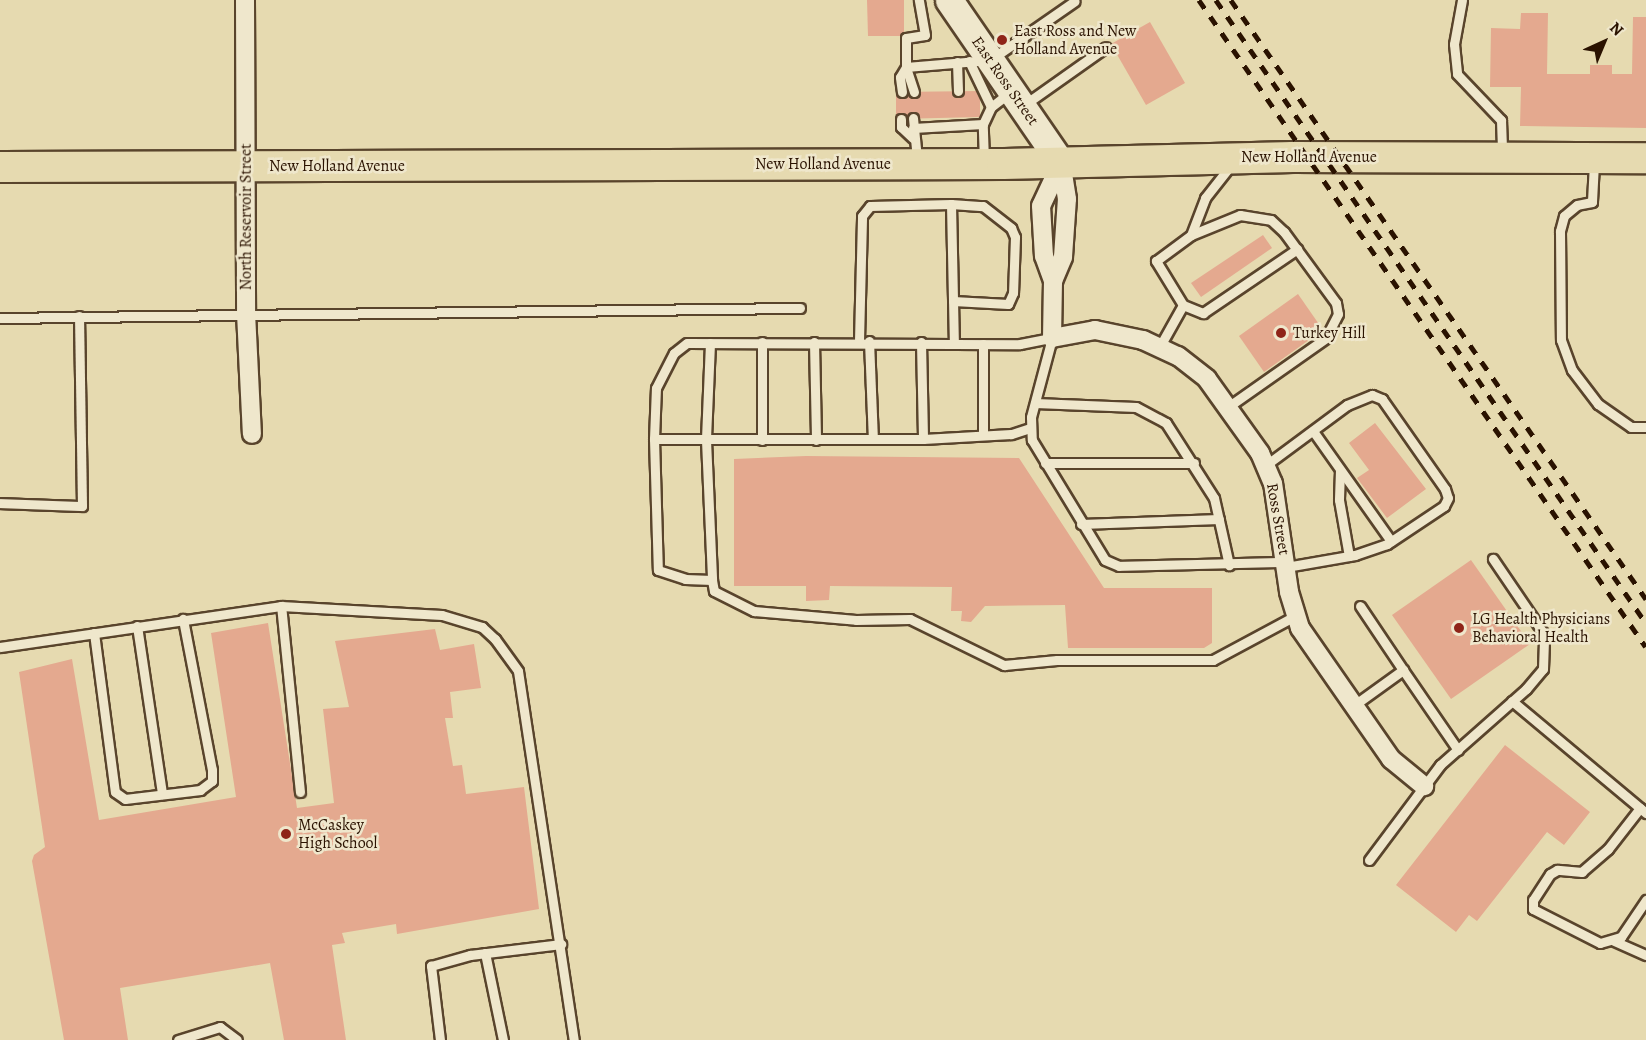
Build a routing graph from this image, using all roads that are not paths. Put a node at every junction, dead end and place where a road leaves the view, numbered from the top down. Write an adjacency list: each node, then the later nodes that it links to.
1 (245, 0): 23 (street, North Reservoir Street)
2 (919, 0): 9 (lane)
3 (949, 0): 7 (street, East Ross Street)
4 (1462, 0): 18 (lane)
5 (1075, 2): 7 (lane)
6 (1106, 47): 13 (lane)
7 (980, 60): 8 (lane); 13 (street, East Ross Street)
8 (957, 62): 9 (lane); 10 (lane)
9 (906, 67): 11 (lane); 12 (lane)
10 (958, 91)
11 (902, 92)
12 (914, 92)
13 (1008, 102): 15 (lane); 21 (street, East Ross Street)
14 (901, 118): 16 (lane)
15 (983, 124): 16 (lane); 22 (lane)
16 (914, 137): 22 (main road, New Holland Avenue); 23 (main road, New Holland Avenue)
17 (1237, 157): 18 (main road, New Holland Avenue); 21 (main road, New Holland Avenue); 26 (lane)
18 (1502, 158): 19 (main road, New Holland Avenue)
19 (1594, 158): 20 (main road, New Holland Avenue); 46 (lane)
20 (1646, 158)
21 (1061, 163): 22 (main road, New Holland Avenue); 28 (street); 28 (street)
22 (984, 164)
23 (246, 166): 24 (main road, New Holland Avenue); 32 (street, North Reservoir Street)
24 (0, 167)
25 (951, 204): 29 (lane); 29 (lane); 36 (lane)
26 (1191, 235): 27 (lane); 30 (lane)
27 (1297, 249): 30 (lane); 45 (lane)
28 (1053, 281): 35 (street)
29 (953, 302): 41 (lane)
30 (1183, 305): 43 (lane)
31 (800, 308): 32 (lane)
32 (246, 313): 33 (lane); 49 (street, North Reservoir Street)
33 (79, 316): 34 (lane); 61 (lane)
34 (0, 318)
35 (1052, 338): 42 (lane); 43 (street, Ross Street); 44 (lane)
36 (864, 341): 38 (lane); 39 (lane); 52 (lane)
37 (762, 342): 38 (lane); 40 (lane); 55 (lane)
38 (814, 342): 56 (lane)
39 (921, 342): 41 (lane); 53 (lane)
40 (710, 343): 51 (lane); 54 (lane)
41 (954, 343): 42 (lane)
42 (983, 344): 50 (lane)
43 (1160, 346): 45 (street, Ross Street)
44 (1035, 403): 47 (lane); 57 (lane)
45 (1228, 407): 59 (street, Ross Street)
46 (1646, 427)
47 (1030, 428): 50 (lane); 58 (lane)
48 (1313, 431): 59 (lane); 60 (lane); 64 (lane)
49 (252, 434)
50 (983, 435): 53 (lane)
51 (654, 439): 54 (lane); 69 (lane)
52 (873, 439): 53 (lane); 56 (lane)
53 (923, 439)
54 (706, 440): 55 (lane); 69 (lane)
55 (762, 440): 56 (lane)
56 (816, 440)
57 (1194, 463): 58 (lane); 62 (lane)
58 (1046, 464): 63 (lane)
59 (1266, 465): 67 (street, Ross Street)
60 (1340, 469): 64 (lane); 65 (lane)
61 (0, 503)
62 (1219, 519): 63 (lane); 68 (lane)
63 (1081, 524): 68 (lane)
64 (1391, 541): 65 (lane)
65 (1349, 556): 67 (lane)
66 (1493, 559): 78 (lane)
67 (1286, 564): 68 (lane); 72 (street, Ross Street)
68 (1229, 566)
69 (712, 580): 72 (lane)
70 (281, 606): 73 (lane); 82 (lane); 88 (lane)
71 (1360, 606): 77 (lane)
72 (1295, 616): 79 (street, Ross Street)
73 (183, 619): 74 (lane); 83 (lane)
74 (137, 626): 75 (lane); 83 (lane)
75 (94, 633): 76 (lane); 83 (lane)
76 (0, 647)
77 (1402, 670): 79 (lane); 80 (lane)
78 (1512, 701): 80 (lane); 84 (lane)
79 (1353, 706): 81 (street, Ross Street)
80 (1458, 750): 81 (lane)
81 (1424, 786): 85 (lane)
82 (300, 792)
83 (162, 794)
84 (1643, 810): 87 (lane)
85 (1369, 860)
86 (1646, 900): 87 (lane)
87 (1614, 941): 90 (lane)
88 (561, 944): 89 (lane); 95 (lane)
89 (485, 953): 93 (lane); 94 (lane)
90 (1646, 955)
91 (178, 1040): 92 (lane)
92 (237, 1040)
93 (440, 1040)
94 (503, 1040)
95 (574, 1040)

